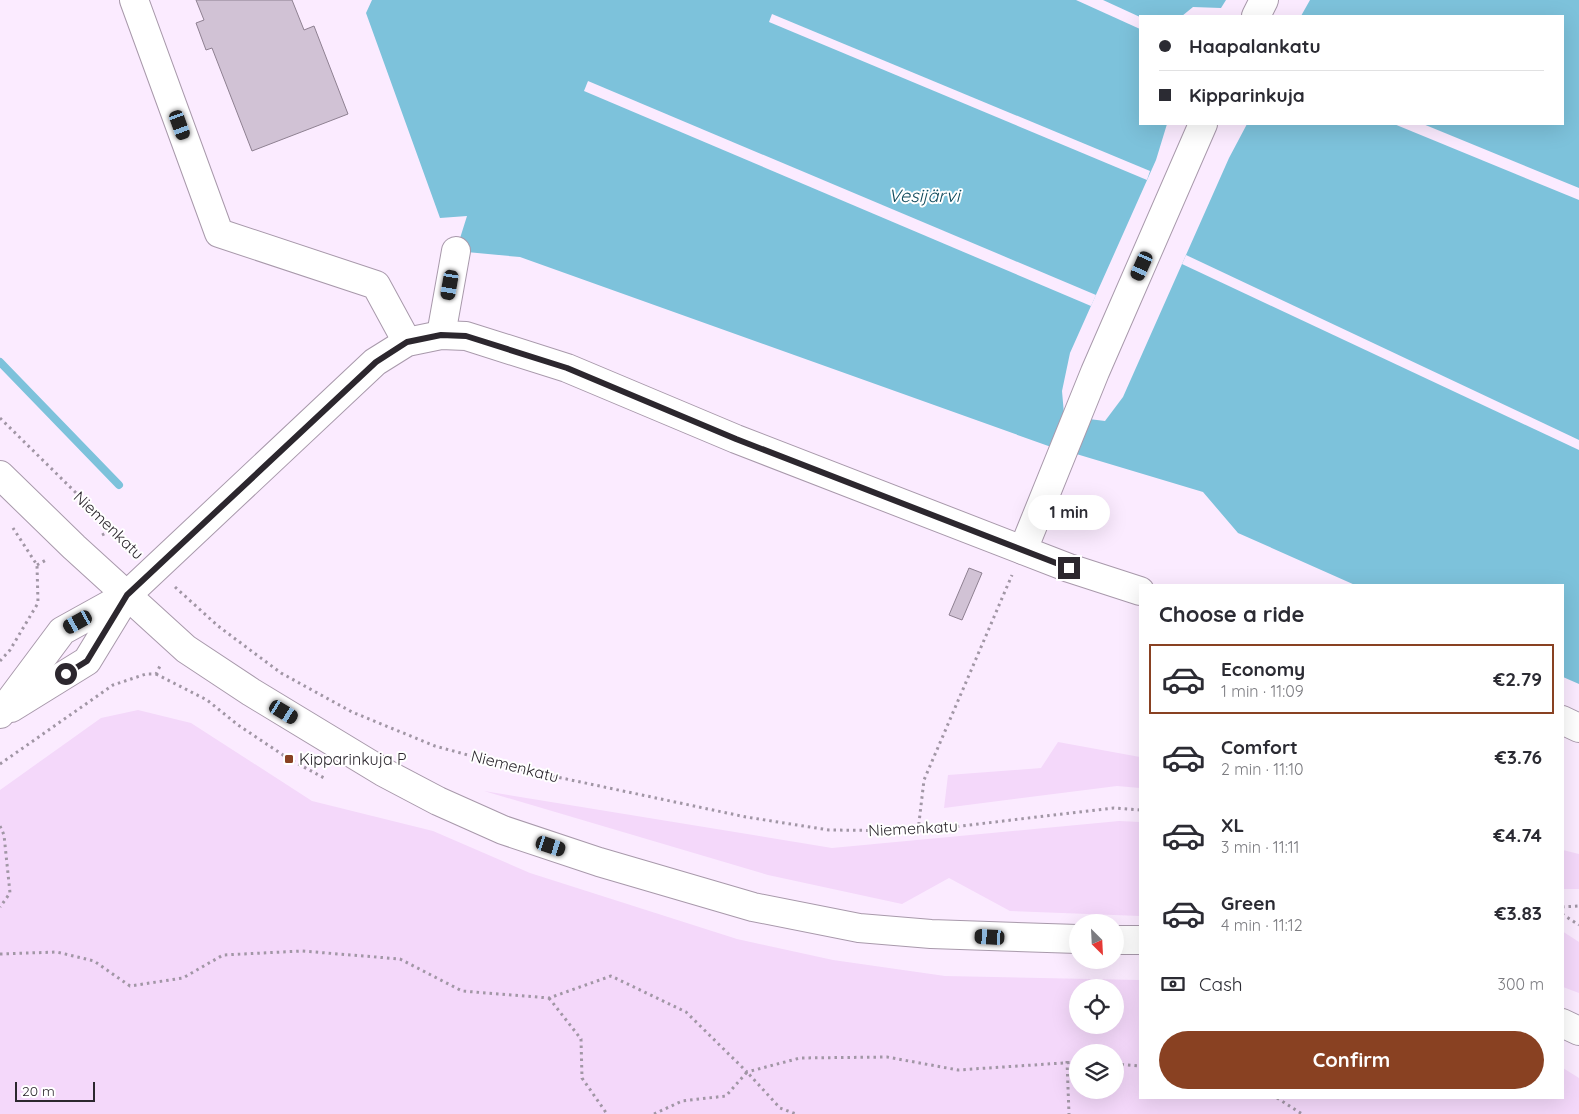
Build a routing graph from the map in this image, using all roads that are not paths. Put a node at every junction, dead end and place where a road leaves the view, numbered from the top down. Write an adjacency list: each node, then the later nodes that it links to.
1 (134, 0): 7 (street)
2 (1264, 0): 3 (street)
3 (1256, 15)
4 (1203, 125): 9 (street)
5 (456, 251): 6 (street)
6 (441, 335): 7 (street); 9 (street)
7 (407, 342): 11 (street)
8 (0, 474): 11 (street)
9 (1022, 550): 10 (street)
10 (1139, 591)
11 (127, 595): 12 (street); 12 (street); 15 (street)
12 (0, 715)
13 (1564, 721): 14 (street)
14 (1579, 728)
15 (1069, 939)
16 (1124, 940): 17 (street)
17 (1139, 940)
18 (1564, 1024): 19 (street)
19 (1579, 1031)

